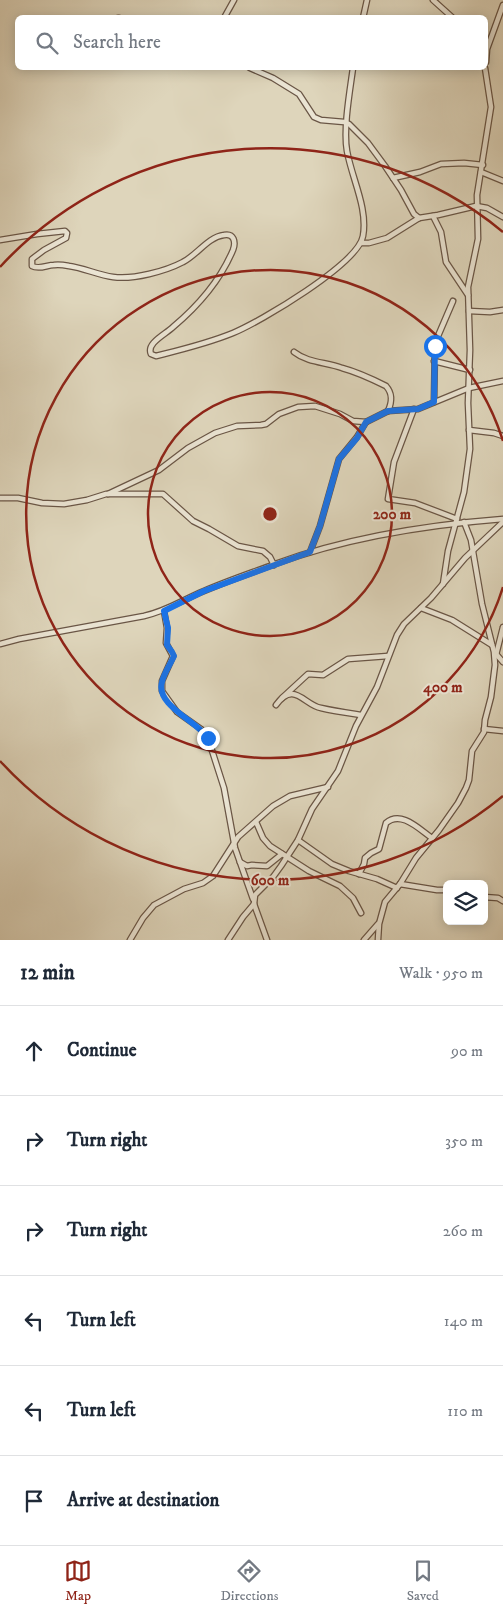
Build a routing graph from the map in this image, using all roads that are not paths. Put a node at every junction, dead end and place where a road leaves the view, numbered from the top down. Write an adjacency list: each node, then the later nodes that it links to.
1 (234, 0): 5 (street)
2 (367, 0): 6 (street)
3 (433, 0): 7 (street)
4 (503, 5): 8 (street)
5 (226, 15)
6 (364, 15)
7 (450, 15)
8 (488, 41)
9 (255, 70): 12 (street)
10 (353, 70): 12 (street)
11 (485, 70): 13 (street)
12 (347, 123): 15 (street); 22 (street)
13 (483, 165): 14 (street); 15 (street)
14 (482, 172): 16 (street); 17 (street)
15 (393, 178): 20 (street)
16 (503, 181)
17 (476, 206): 18 (street); 19 (street); 23 (street)
18 (434, 216): 20 (street); 23 (street)
19 (503, 217)
20 (419, 218): 22 (street)
21 (0, 240): 22 (street)
22 (361, 243)
23 (468, 295): 26 (street)
24 (453, 301): 28 (street)
25 (503, 310): 26 (street)
26 (469, 311): 29 (street)
27 (294, 352): 34 (street)
28 (434, 361): 29 (street); 32 (street)
29 (470, 370): 31 (street)
30 (503, 381): 31 (street)
31 (469, 388): 32 (street); 36 (street)
32 (434, 402): 33 (street)
33 (414, 409): 34 (street); 40 (street)
34 (388, 411): 35 (street)
35 (366, 422): 38 (street); 44 (street)
36 (469, 430): 37 (street); 40 (street)
37 (503, 436)
38 (106, 494): 39 (street); 45 (street)
39 (0, 498)
40 (457, 520): 42 (street); 44 (street); 46 (street)
41 (503, 520): 42 (street); 43 (street)
42 (464, 522): 43 (street)
43 (473, 550): 46 (street); 51 (street)
44 (310, 552): 45 (street)
45 (274, 564): 48 (street)
46 (442, 584): 47 (street)
47 (421, 608): 51 (street); 53 (street)
48 (164, 611): 50 (street); 64 (street)
49 (503, 627): 52 (street)
50 (0, 644)
51 (492, 645): 52 (street)
52 (495, 653): 54 (street); 58 (street)
53 (388, 656): 55 (street); 57 (street)
54 (503, 662)
55 (282, 698): 56 (street); 57 (street)
56 (276, 705)
57 (361, 715): 60 (street)
58 (484, 729): 59 (street); 62 (street)
59 (503, 731)
60 (328, 786): 61 (street); 63 (street)
61 (256, 822): 64 (street); 65 (street)
62 (432, 838): 68 (street); 69 (street)
63 (298, 840): 66 (street); 68 (street)
64 (234, 843): 67 (street); 76 (street)
65 (282, 854): 66 (street); 67 (street)
66 (288, 856): 72 (street); 74 (street)
67 (240, 862): 72 (street)
68 (359, 874): 69 (street)
69 (398, 886): 70 (street); 75 (street)
70 (443, 890)
71 (488, 897): 73 (street)
72 (253, 901): 77 (street); 78 (street)
73 (503, 901)
74 (361, 913)
75 (379, 924): 79 (street); 80 (street)
76 (130, 940)
77 (228, 940)
78 (267, 940)
79 (364, 940)
80 (378, 940)

